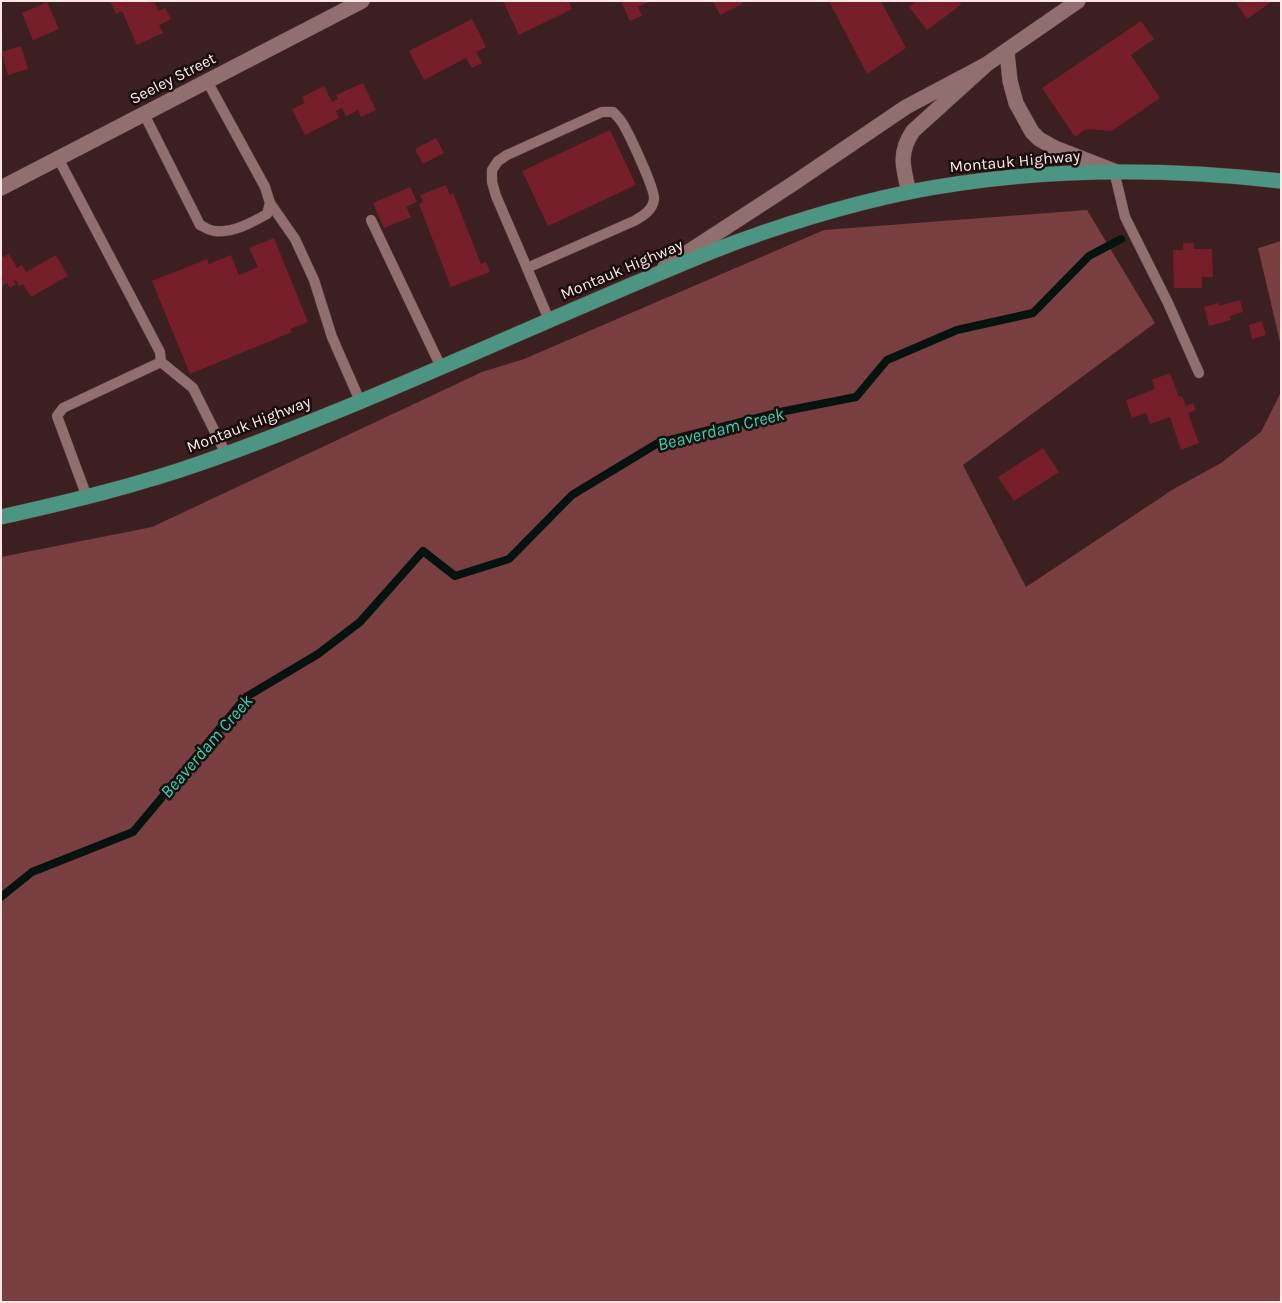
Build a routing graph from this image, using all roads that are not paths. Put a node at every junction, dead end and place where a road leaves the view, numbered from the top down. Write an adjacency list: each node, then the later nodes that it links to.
1 (362, 1): 5 (main road, Seeley Street)
2 (1078, 1): 3 (main road)
3 (1006, 52): 4 (main road); 8 (main road)
4 (987, 64): 11 (main road); 15 (main road)
5 (207, 81): 6 (main road, Seeley Street); 12 (lane)
6 (144, 114): 7 (main road, Seeley Street); 12 (lane)
7 (58, 158): 10 (main road, Seeley Street); 17 (lane)
8 (1114, 171): 9 (main road, Montauk Highway); 11 (main road, Montauk Highway); 19 (lane)
9 (1281, 180)
10 (1, 188)
11 (909, 192): 15 (main road, Montauk Highway)
12 (270, 203): 20 (lane)
13 (372, 220): 18 (lane)
14 (527, 268): 14 (lane); 16 (lane)
15 (647, 278): 16 (main road, Montauk Highway)
16 (549, 320): 18 (main road, Montauk Highway)
17 (161, 362): 21 (lane); 22 (lane)
18 (441, 367): 20 (main road, Montauk Highway)
19 (1198, 373)
20 (360, 401): 21 (main road, Montauk Highway)
21 (226, 454): 22 (main road, Montauk Highway)
22 (87, 497): 23 (main road, Montauk Highway)
23 (1, 517)

